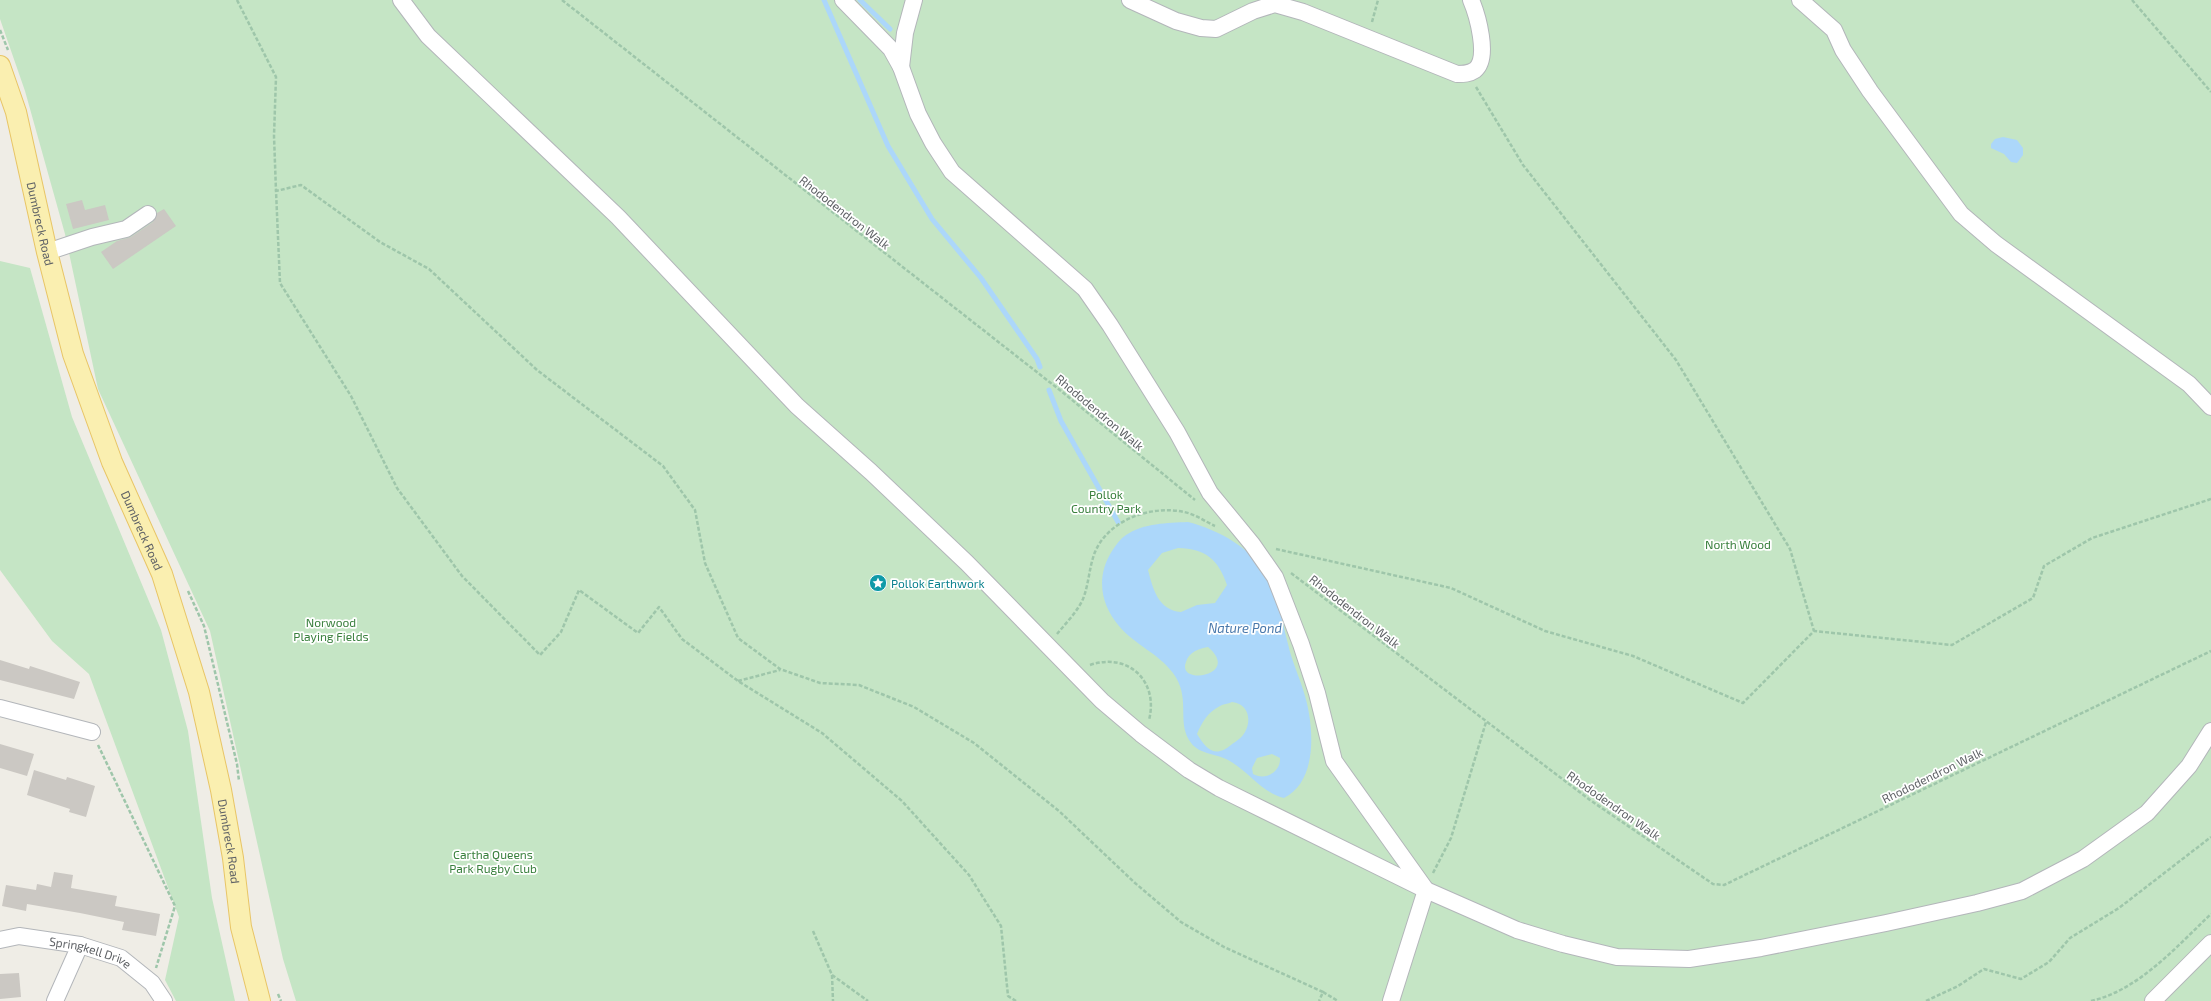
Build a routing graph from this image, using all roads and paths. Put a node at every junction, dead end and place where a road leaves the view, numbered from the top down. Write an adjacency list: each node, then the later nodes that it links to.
1 (237, 0): 18 (path)
2 (401, 0): 28 (street)
3 (562, 0): 23 (path, Rhododendron Walk)
4 (843, 0): 15 (street)
5 (914, 0): 15 (street)
6 (1130, 0): 13 (street)
7 (1378, 0): 13 (path)
8 (1471, 0): 16 (street)
9 (1800, 0): 12 (street)
10 (1821, 0): 12 (street)
11 (2132, 0): 17 (path)
12 (1834, 30): 21 (street)
13 (1374, 41): 16 (street)
14 (0, 66): 20 (main road, Dumbreck Road)
15 (901, 67): 25 (street)
16 (1468, 74): 27 (path)
17 (2211, 92)
18 (276, 191): 30 (path); 32 (path)
19 (148, 214): 20 (street)
20 (47, 252): 50 (main road, Dumbreck Road)
21 (2211, 407)
22 (2211, 499): 27 (path)
23 (1198, 502)
24 (1219, 528): 28 (path)
25 (1252, 544): 27 (path); 39 (street)
26 (1289, 572): 34 (path, Rhododendron Walk)
27 (1814, 631)
28 (1046, 646): 31 (street)
29 (2211, 651): 34 (path, Rhododendron Walk)
30 (780, 670): 32 (path); 47 (path)
31 (1079, 677): 37 (street); 37 (path)
32 (738, 681): 53 (path)
33 (0, 708): 36 (street)
34 (1486, 722): 39 (path)
35 (2211, 731): 39 (street)
36 (92, 732): 46 (path)
37 (1141, 734): 39 (street)
38 (2211, 837): 57 (path)
39 (1426, 890): 56 (street)
40 (2211, 914): 58 (path)
41 (813, 931): 45 (path)
42 (0, 940): 44 (street, Springkell Drive)
43 (2211, 944): 59 (street)
44 (80, 945): 46 (street, Springkell Drive); 48 (street)
45 (832, 975): 51 (path); 52 (path)
46 (152, 983): 49 (street, Springkell Drive)
47 (1323, 992): 54 (path); 55 (path)
48 (55, 1001)
49 (164, 1001)
50 (260, 1001)
51 (833, 1001)
52 (868, 1001)
53 (1016, 1001)
54 (1319, 1001)
55 (1338, 1001)
56 (1391, 1001)
57 (1926, 1001)
58 (2091, 1001)
59 (2153, 1001)

